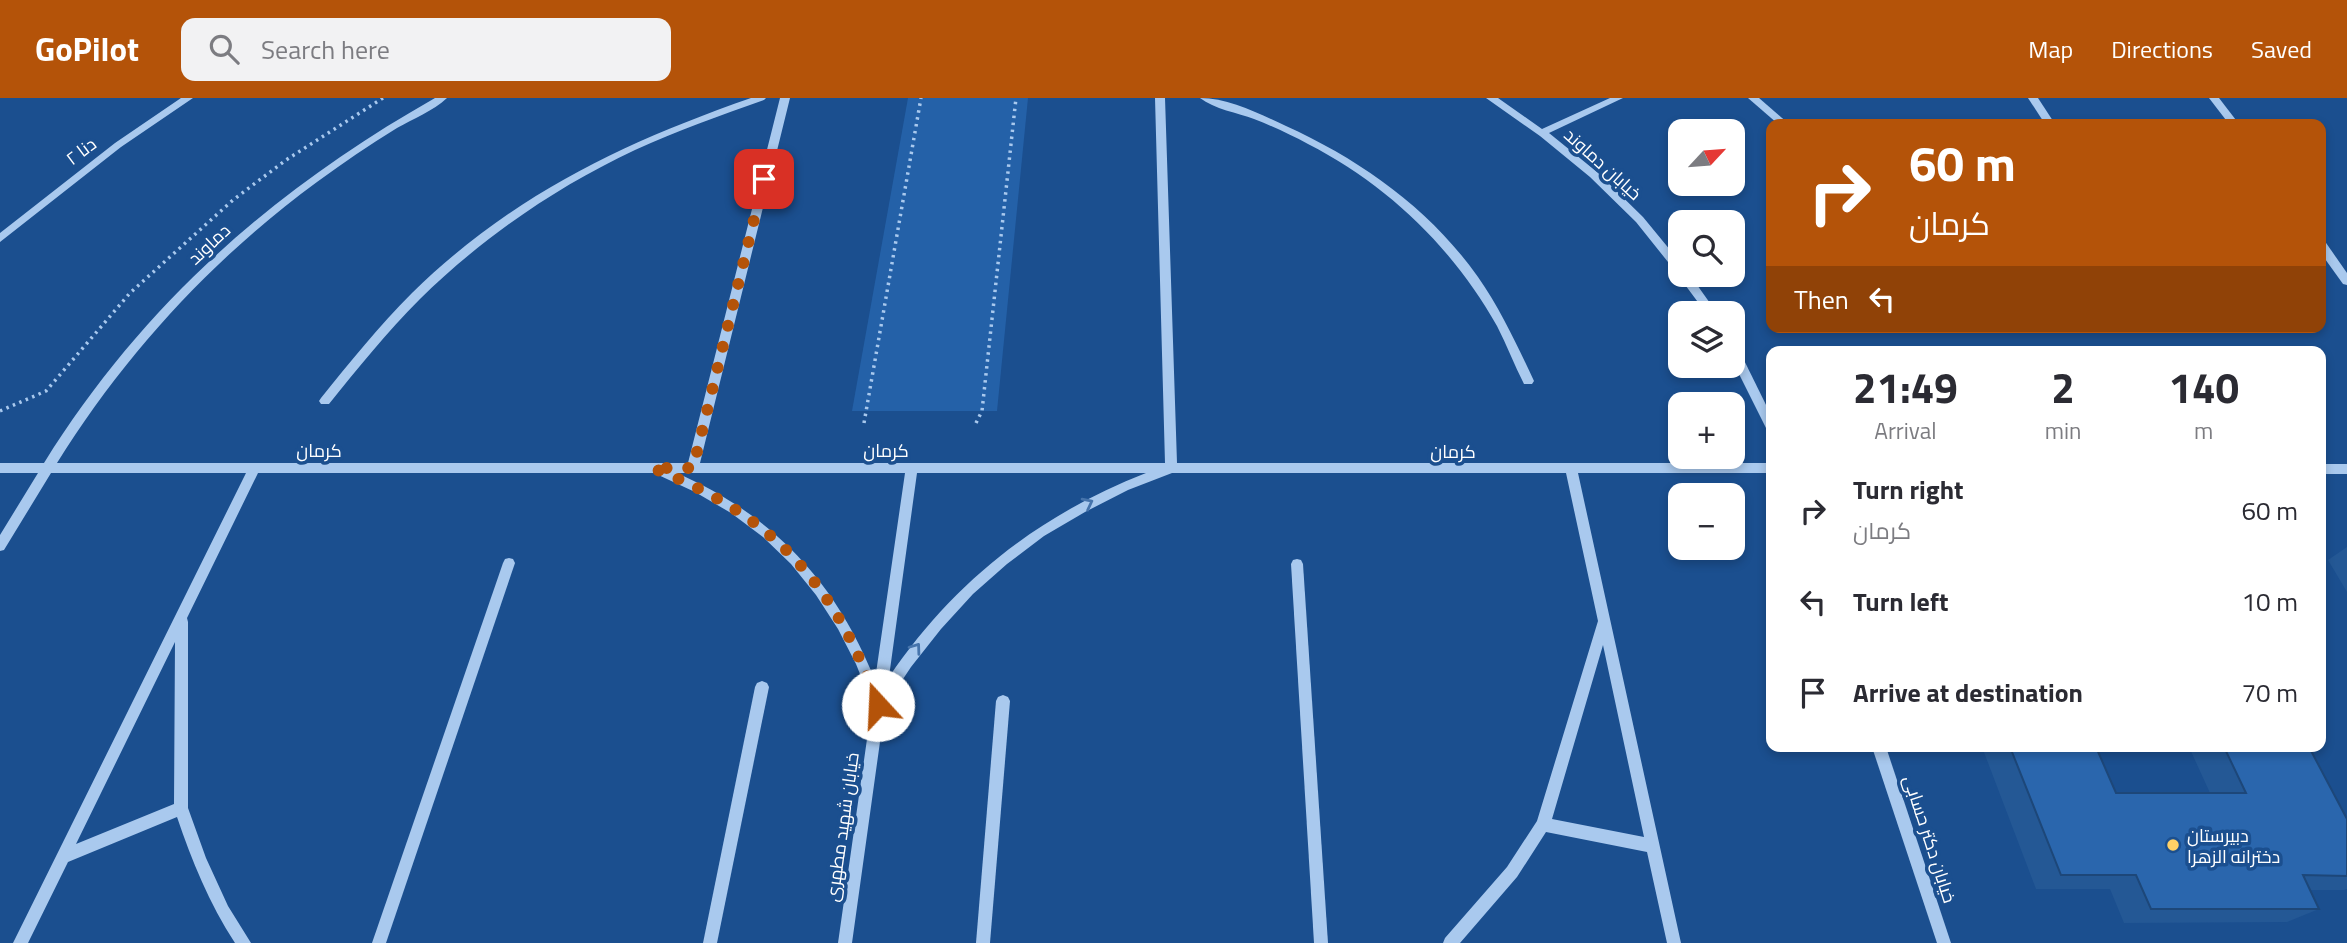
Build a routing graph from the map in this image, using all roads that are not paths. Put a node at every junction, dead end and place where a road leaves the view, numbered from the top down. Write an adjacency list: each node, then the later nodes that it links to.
1 (188, 98): 16 (street, دنا ۲)
2 (442, 98): 26 (street, دماوند)
3 (761, 98): 22 (street)
4 (785, 98): 28 (street)
5 (1160, 98): 30 (street)
6 (1205, 98): 21 (street)
7 (1491, 98): 15 (street, خیابان دماوند)
8 (1618, 98): 15 (street)
9 (1753, 98): 12 (street)
10 (2033, 98): 13 (street)
11 (2214, 98): 14 (street)
12 (1778, 119)
13 (2047, 119)
14 (2230, 119)
15 (1541, 133): 18 (street, خیابان دماوند)
16 (0, 238)
17 (2326, 251): 19 (street)
18 (1668, 255)
19 (2347, 281)
20 (1745, 374): 23 (street)
21 (1528, 381)
22 (325, 401)
23 (1766, 417)
24 (256, 467): 26 (street, کرمان); 27 (street, کرمان); 38 (street)
25 (0, 468): 26 (street, کرمان)
26 (48, 468): 35 (street, دماوند)
27 (652, 468): 28 (street, کرمان); 42 (street)
28 (693, 468): 29 (street, کرمان)
29 (912, 468): 30 (street, کرمان); 42 (street, خیابان شهید مطهری)
30 (1171, 468): 31 (street, کرمان); 42 (street, one-way to 30)
31 (1571, 468): 32 (street, کرمان); 39 (street)
32 (1766, 468)
33 (2326, 469): 34 (street)
34 (2347, 469)
35 (0, 546)
36 (509, 563): 50 (street)
37 (1297, 564): 54 (street)
38 (182, 618): 44 (street); 47 (street)
39 (1604, 620): 45 (street); 46 (street)
40 (762, 687): 51 (street)
41 (1003, 701): 53 (street)
42 (878, 705): 52 (street, خیابان شهید مطهری)
43 (1881, 752): 57 (street, خیابان دکتر حسابی)
44 (181, 808): 47 (street); 49 (street)
45 (1543, 824): 46 (street); 55 (street)
46 (1652, 845): 56 (street)
47 (62, 857): 48 (street)
48 (20, 943)
49 (244, 943)
50 (379, 943)
51 (710, 943)
52 (845, 943)
53 (983, 943)
54 (1321, 943)
55 (1450, 943)
56 (1674, 943)
57 (1944, 943)

